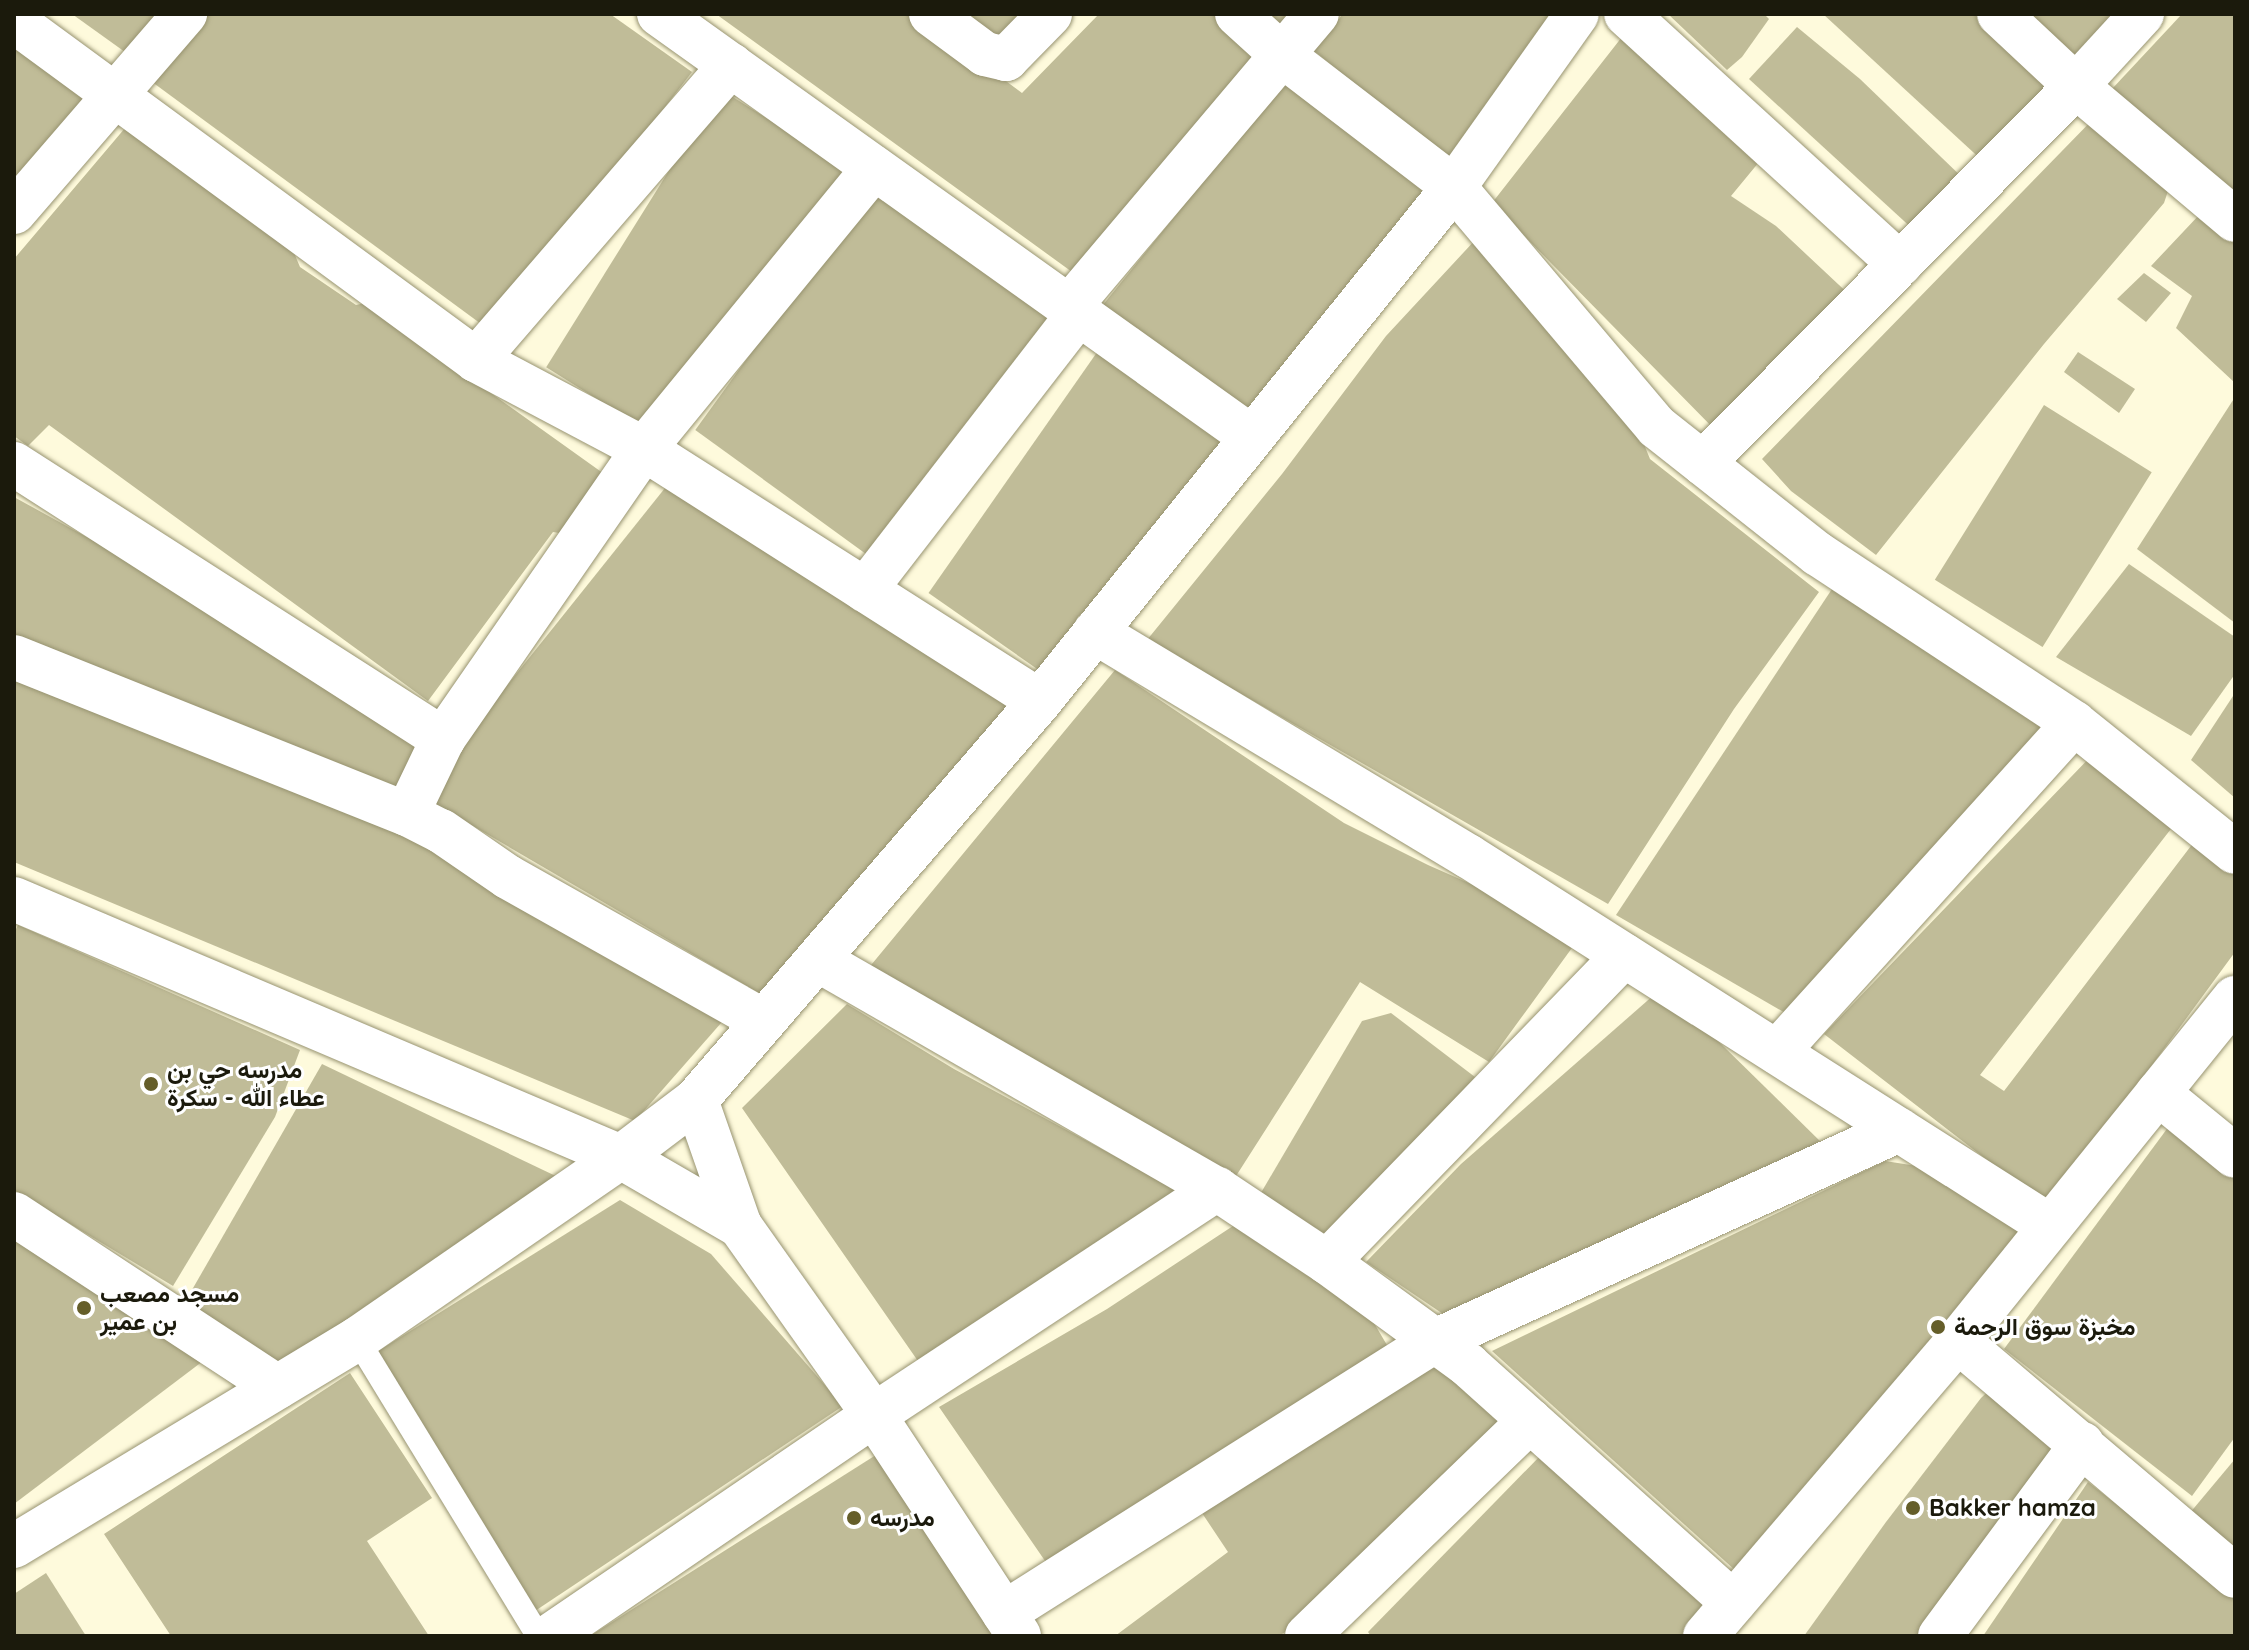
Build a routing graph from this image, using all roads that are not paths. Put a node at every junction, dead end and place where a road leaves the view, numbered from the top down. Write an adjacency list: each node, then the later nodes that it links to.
1 (185, 14): 15 (street)
2 (659, 14): 13 (street)
3 (931, 14): 4 (street)
4 (1050, 14)
5 (1237, 14): 12 (street)
6 (1317, 14): 12 (street)
7 (1577, 14): 17 (street)
8 (1626, 14): 20 (street)
9 (1999, 14): 14 (street)
10 (2142, 14): 14 (street)
11 (14, 21): 15 (street)
12 (1282, 55): 17 (street); 21 (street)
13 (731, 65): 16 (street); 22 (street)
14 (2076, 86): 19 (street); 20 (street)
15 (114, 93): 18 (street); 22 (street)
16 (874, 168): 21 (street); 24 (street)
17 (1454, 187): 23 (street); 25 (street)
18 (14, 212)
19 (2235, 220)
20 (1900, 264): 25 (street)
21 (1073, 310): 23 (street); 27 (street)
22 (476, 360): 24 (street)
23 (1250, 436): 28 (street)
24 (644, 449): 27 (street); 32 (street)
25 (1703, 463): 31 (street)
26 (14, 464): 32 (street)
27 (865, 590): 30 (street)
28 (1095, 632): 30 (street); 36 (street)
29 (14, 657): 33 (street)
30 (1040, 701): 37 (street)
31 (2074, 723): 34 (street); 40 (street)
32 (443, 739): 33 (street)
33 (407, 814): 39 (street)
34 (2235, 852)
35 (14, 899): 45 (street)
36 (1624, 955): 40 (street); 50 (street)
37 (818, 960): 39 (street); 46 (street)
38 (2235, 998): 41 (street)
39 (762, 1020): 42 (street)
40 (1777, 1052): 43 (street)
41 (2158, 1093): 44 (street); 49 (street)
42 (696, 1100): 45 (street); 48 (street)
43 (1899, 1130): 49 (street); 53 (street)
44 (2235, 1156)
45 (621, 1157): 48 (street); 51 (street)
46 (1217, 1189): 50 (street); 55 (street)
47 (14, 1214): 54 (street)
48 (740, 1226): 55 (street)
49 (2050, 1226): 52 (street)
50 (1327, 1262): 53 (street)
51 (357, 1339): 54 (street); 62 (lane)
52 (1958, 1341): 57 (street); 60 (street)
53 (1433, 1342): 56 (street); 61 (street)
54 (277, 1387): 58 (street)
55 (874, 1415): 61 (street); 63 (street)
56 (1530, 1421): 60 (street); 64 (street)
57 (2082, 1444): 59 (street); 66 (street)
58 (14, 1546)
59 (2235, 1576)
60 (1733, 1603): 65 (street)
61 (1012, 1624)
62 (538, 1636)
63 (550, 1636)
64 (1307, 1636)
65 (1705, 1636)
66 (1940, 1636)

